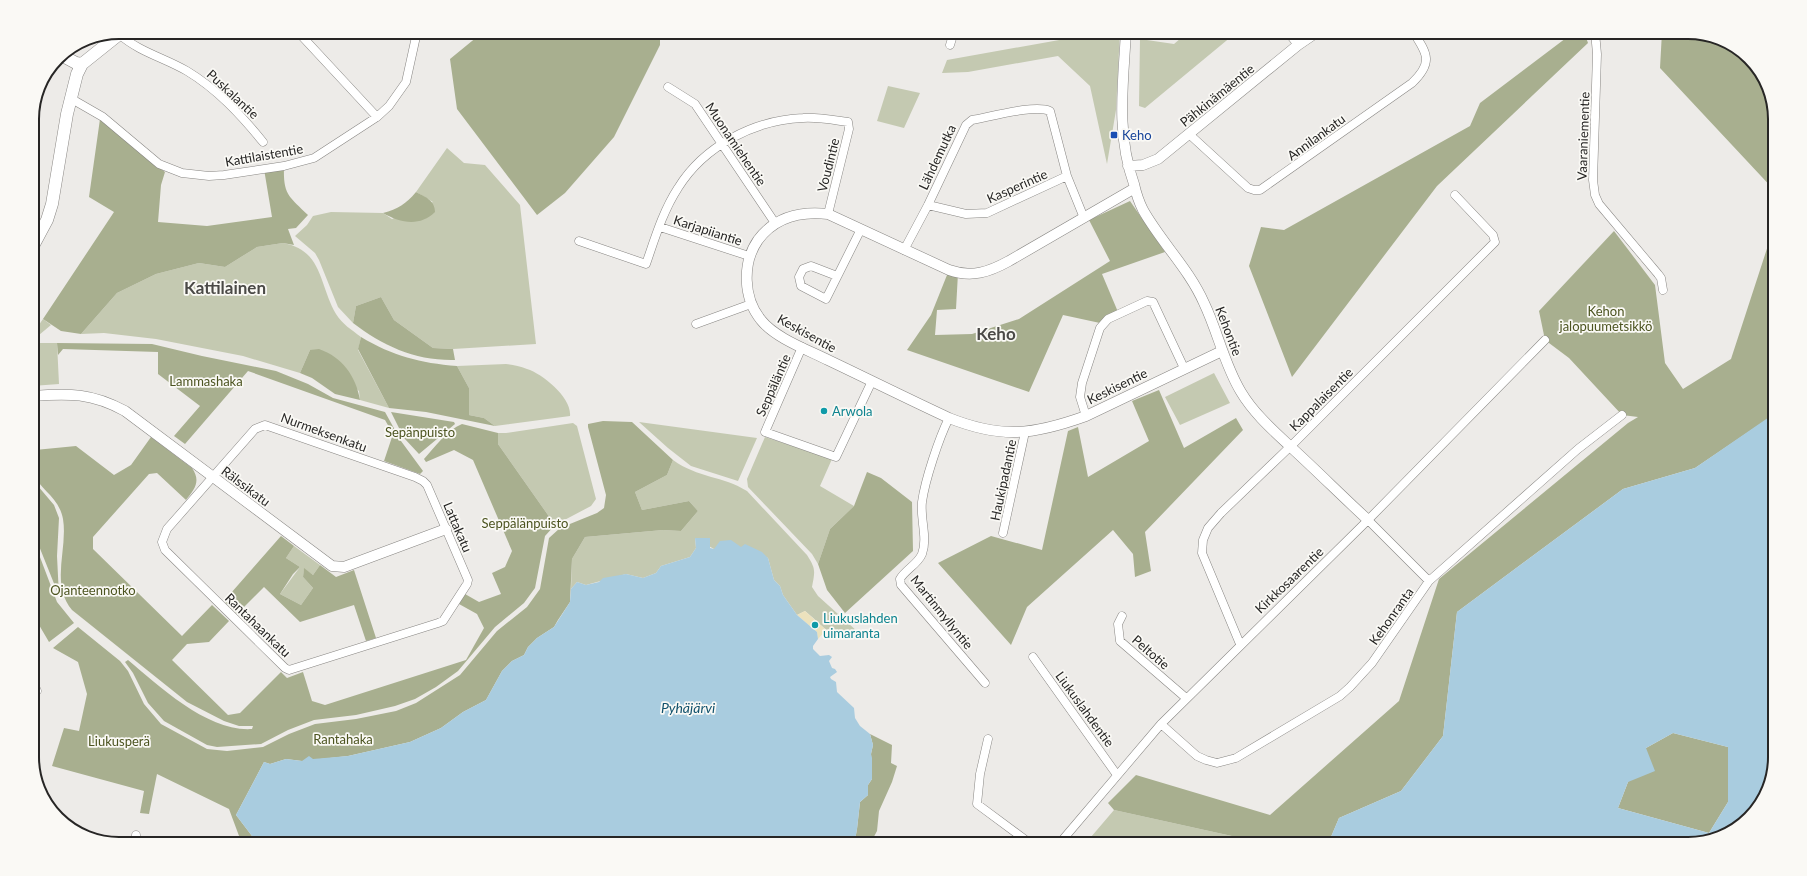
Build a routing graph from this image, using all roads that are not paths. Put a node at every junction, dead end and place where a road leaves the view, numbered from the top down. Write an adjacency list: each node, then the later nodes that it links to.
1 (126, 39): 20 (street, Puskalantie)
2 (305, 39): 18 (street)
3 (415, 39): 18 (street, Kattilaistentie)
4 (952, 39): 11 (street)
5 (1126, 39): 22 (street, Kehontie)
6 (1293, 39): 12 (street)
7 (1307, 39): 12 (street, Pähkinämäentie)
8 (1418, 39): 19 (street, Annilankatu)
9 (1596, 39): 37 (street, Vaaraniementie)
10 (113, 40): 15 (main road)
11 (950, 45)
12 (1298, 45): 19 (street, Pähkinämäentie)
13 (72, 54): 15 (main road)
14 (67, 58): 15 (main road)
15 (82, 64): 17 (main road)
16 (668, 88): 21 (street, Muonamiehentie)
17 (70, 98): 18 (street, Kattilaistentie); 32 (main road)
18 (377, 116)
19 (1189, 134): 22 (street, Pähkinämäentie)
20 (263, 142)
21 (722, 143): 27 (street, Voudintie); 29 (street, Muonamiehentie); 30 (street)
22 (1128, 166): 24 (street, Kehontie)
23 (1067, 176): 26 (street, Kasperintie); 26 (street, Lähdemutka); 28 (street, Lähdemutka)
24 (1135, 188): 28 (street, Keskisentie); 42 (street, Kehontie)
25 (1455, 195): 50 (street, Kappalaisentie)
26 (928, 205): 34 (street, Lähdemutka)
27 (828, 214): 29 (street, Keskisentie); 31 (street, Keskisentie)
28 (1084, 218): 34 (street, Keskisentie)
29 (775, 223): 35 (street, Keskisentie)
30 (660, 227): 33 (street); 35 (street, Karjapiiantie)
31 (860, 229): 34 (street, Keskisentie); 36 (street)
32 (39, 235)
33 (579, 241)
34 (904, 250)
35 (749, 256): 38 (street, Keskisentie)
36 (837, 276): 36 (street)
37 (1663, 290)
38 (751, 304): 39 (street); 41 (street, Keskisentie)
39 (696, 324)
40 (1544, 340): 53 (street, Kirkkosaarentie)
41 (802, 348): 44 (street, Keskisentie); 44 (street, Seppäläntie)
42 (1222, 351): 43 (street, Keskisentie); 50 (street, Kehontie)
43 (1184, 368): 47 (street, Keskisentie); 47 (street)
44 (872, 381): 48 (street, Keskisentie)
45 (39, 396): 51 (street, Rälssikatu)
46 (1622, 415): 56 (street, Kehonranta)
47 (1086, 416): 49 (street, Keskisentie)
48 (949, 418): 49 (street, Keskisentie); 61 (street, Martinmyllyntie)
49 (1025, 432): 55 (street, Haukipadantie)
50 (1290, 446): 53 (street, Kehontie); 59 (street, Kappalaisentie)
51 (212, 476): 52 (street, Nurmeksenkatu); 54 (street, Rälssikatu); 57 (street, Rantahaankatu)
52 (423, 481): 54 (street, Lattakatu)
53 (1368, 520): 56 (street, Kehontie); 59 (street, Kirkkosaarentie)
54 (446, 529): 57 (street, Lattakatu)
55 (1003, 533)
56 (1429, 581): 63 (street, Kehonranta)
57 (467, 584)
58 (1122, 616): 62 (street, Peltotie)
59 (1240, 644): 62 (street, Kirkkosaarentie)
60 (1033, 657): 65 (street, Liukuslahdentie)
61 (985, 683)
62 (1186, 698): 63 (street, Kirkkosaarentie)
63 (1161, 724): 65 (street, Kirkkosaarentie)
64 (988, 739): 66 (street)
65 (1117, 775): 67 (street, Kirkkosaarentie)
66 (1021, 837)
67 (1065, 837)

